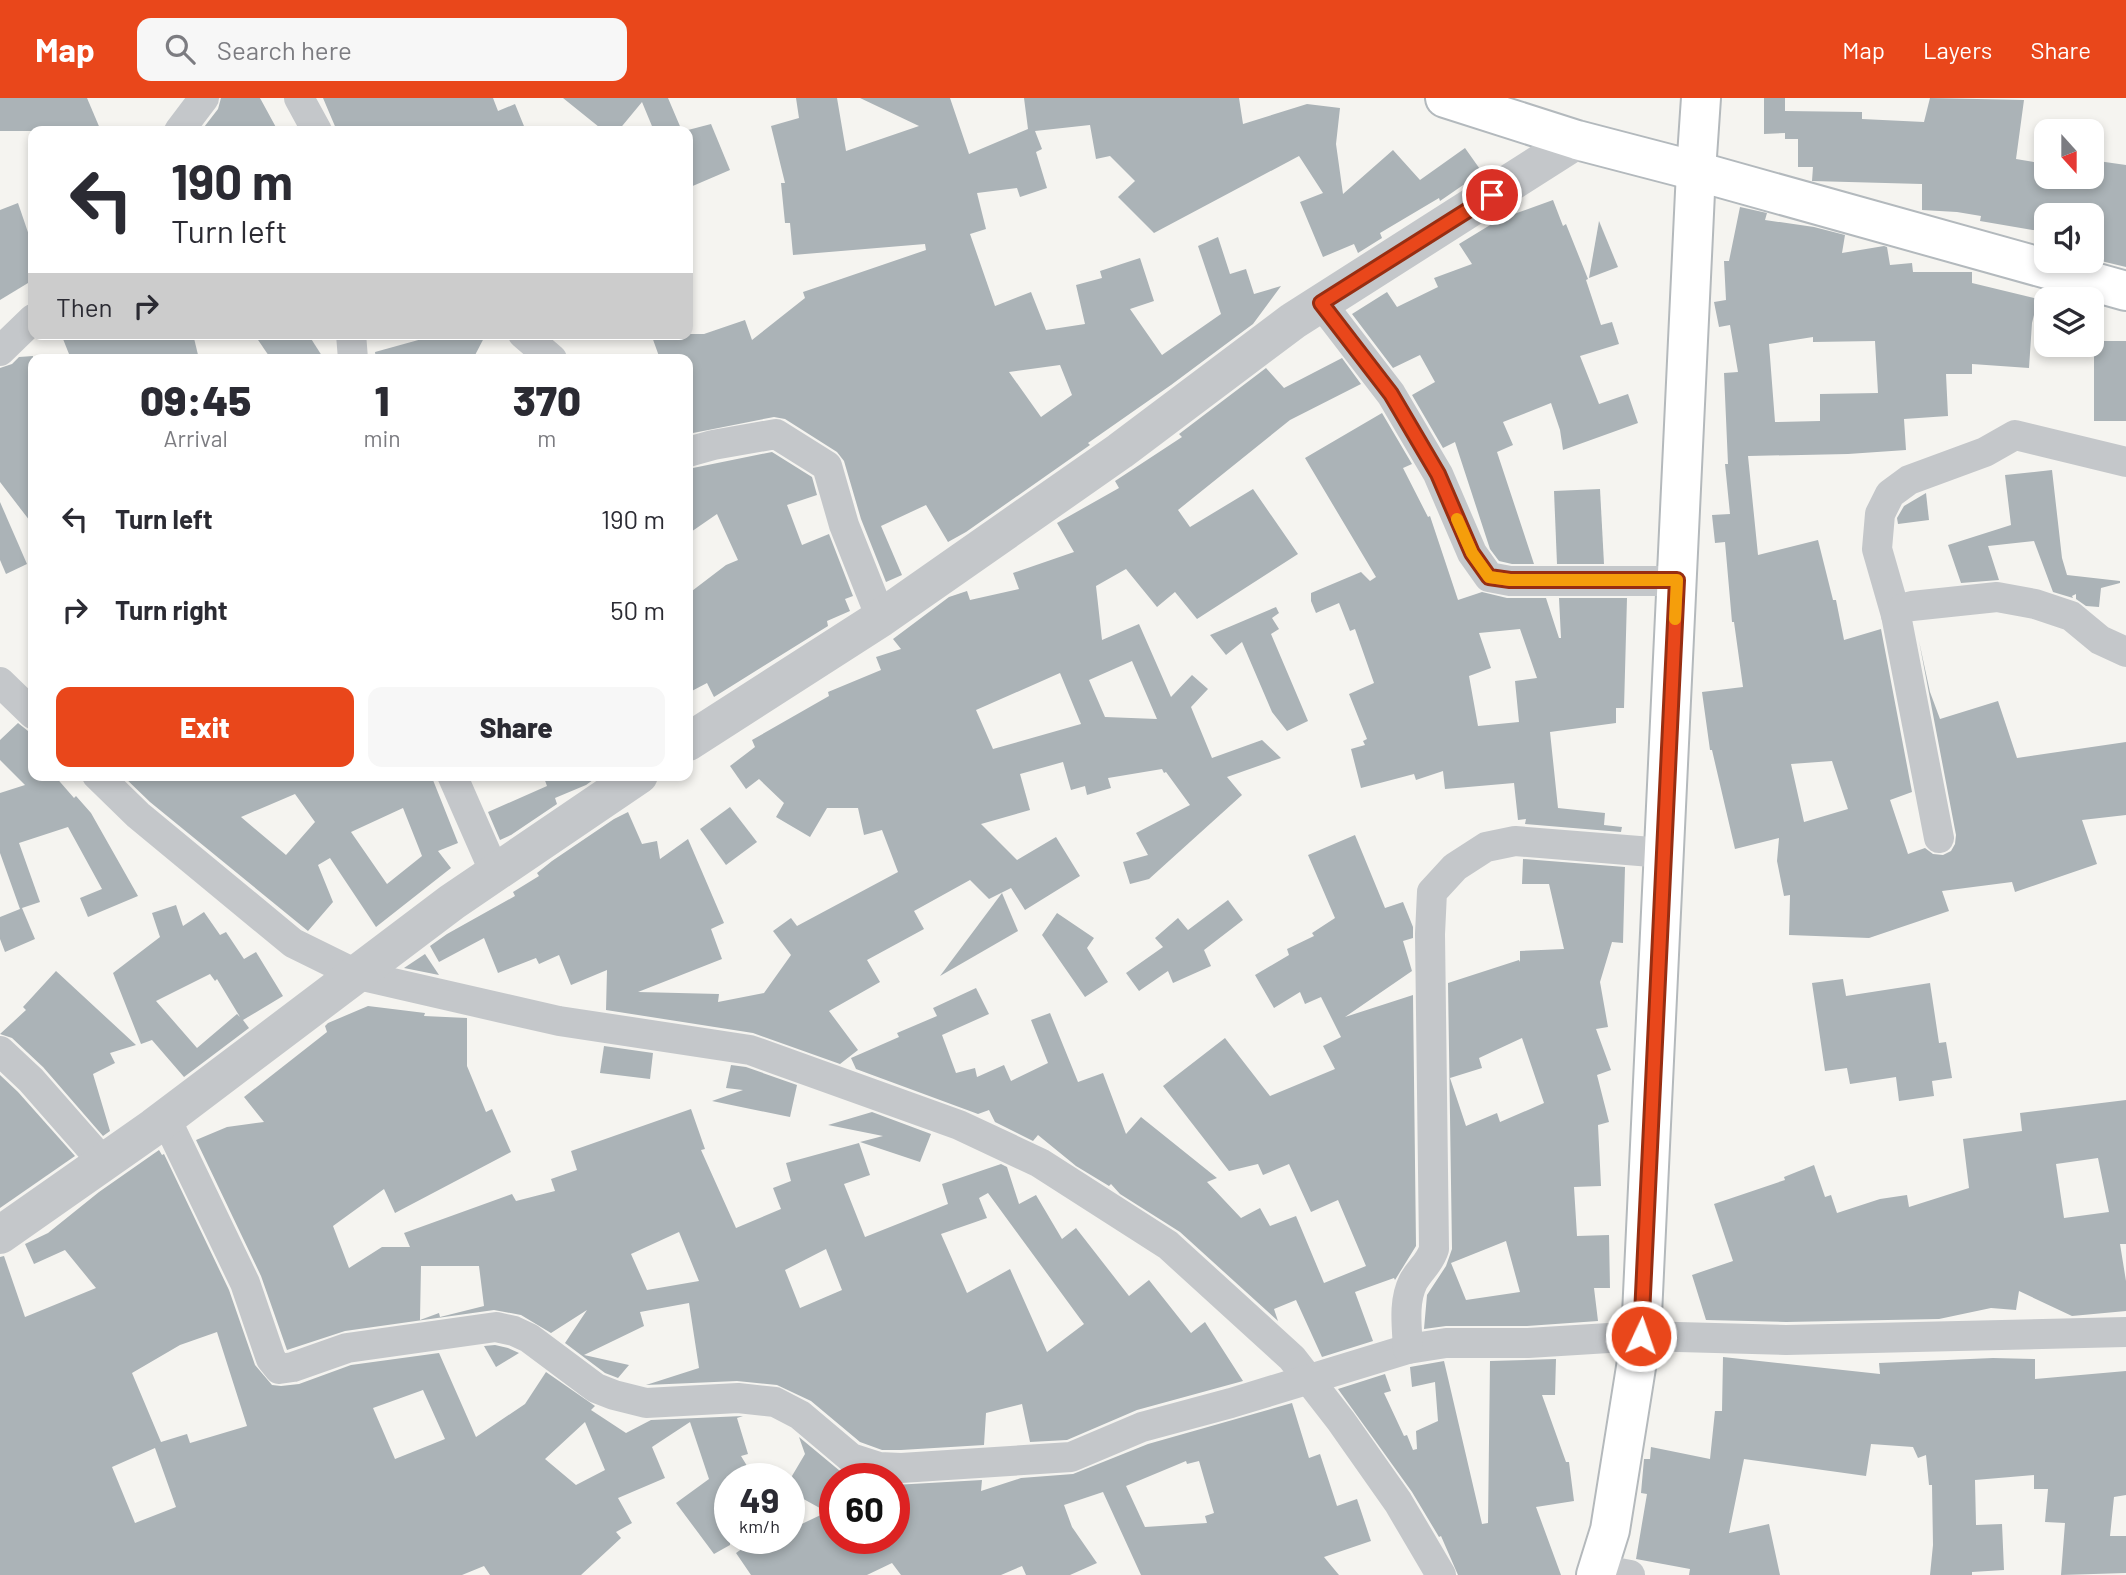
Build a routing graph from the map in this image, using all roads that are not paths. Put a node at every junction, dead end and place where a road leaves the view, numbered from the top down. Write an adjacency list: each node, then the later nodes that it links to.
1 (204, 98): 5 (street)
2 (299, 98): 6 (street)
3 (1445, 98): 7 (main road)
4 (1701, 98): 8 (main road)
5 (183, 126)
6 (314, 126)
7 (1577, 140): 8 (main road); 10 (street)
8 (1696, 171): 9 (main road); 17 (main road)
9 (2126, 291)
10 (1321, 303): 17 (street); 19 (street)
11 (28, 323): 13 (street)
12 (530, 340): 14 (street)
13 (0, 351)
14 (546, 354)
15 (693, 451): 19 (street)
16 (2126, 462): 18 (street)
17 (1677, 580): 28 (main road)
18 (1896, 615): 20 (street); 27 (street)
19 (881, 618): 23 (street)
20 (2126, 652)
21 (0, 682): 22 (street)
22 (28, 709)
23 (693, 739)
24 (103, 781): 30 (street)
25 (455, 781): 29 (street)
26 (630, 781): 29 (street)
27 (1939, 838)
28 (1664, 853): 36 (main road); 37 (street)
29 (495, 873): 30 (street)
30 (358, 975): 32 (street); 38 (street)
31 (0, 1051): 33 (street)
32 (166, 1118): 33 (street); 38 (street)
33 (104, 1163): 34 (street)
34 (0, 1236)
35 (2126, 1332): 36 (street)
36 (1641, 1336): 37 (street); 39 (main road)
37 (1408, 1349): 38 (street)
38 (1309, 1380): 40 (street)
39 (1608, 1573)
40 (1441, 1575)

